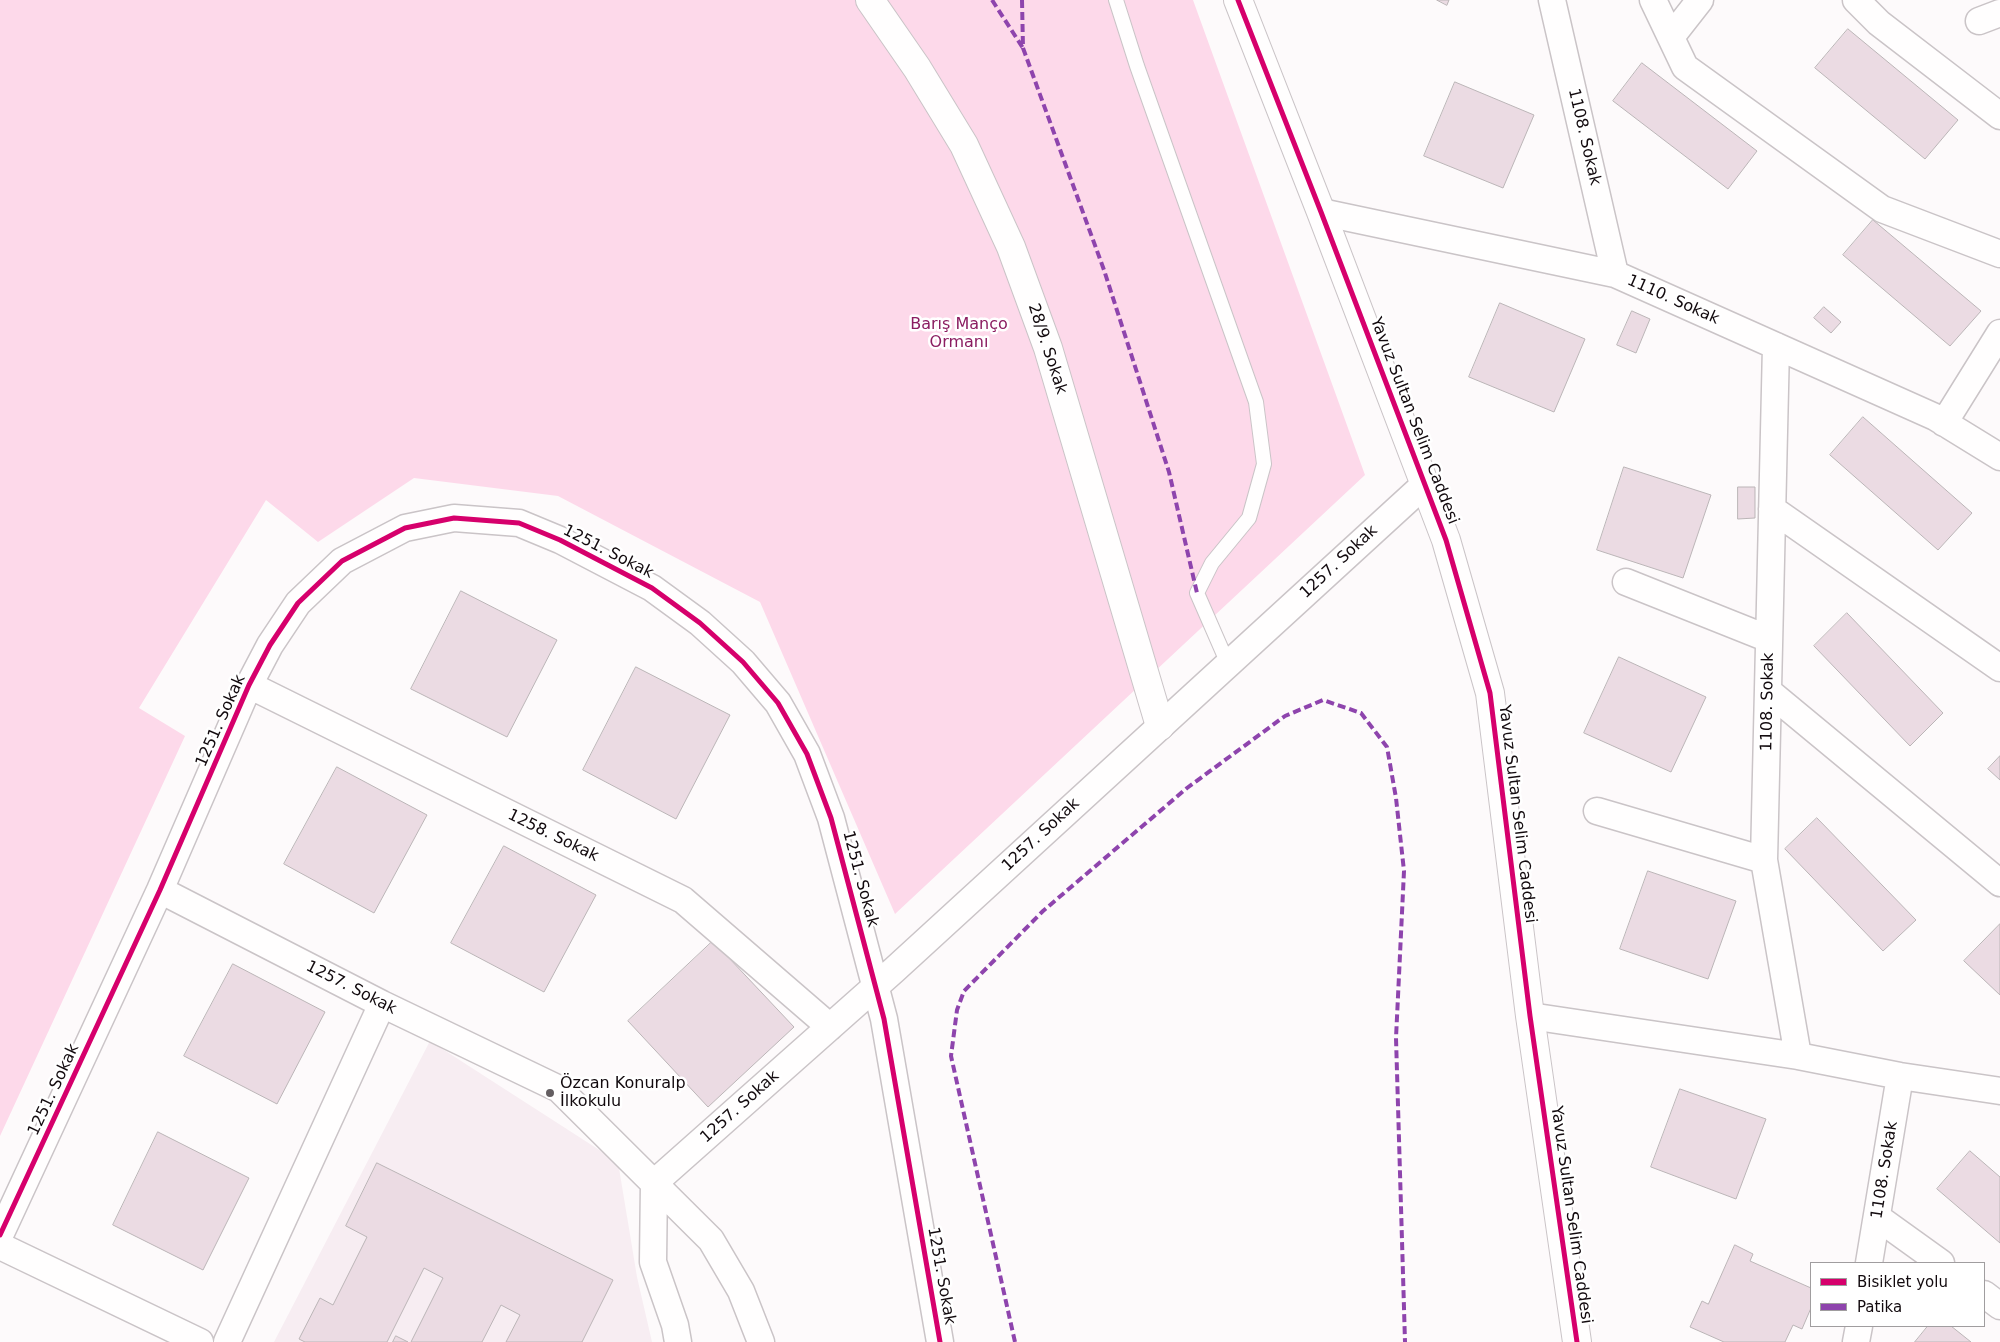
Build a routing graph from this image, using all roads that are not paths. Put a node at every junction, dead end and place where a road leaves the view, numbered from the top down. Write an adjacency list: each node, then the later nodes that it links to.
1 (870, 0): 25 (street, 28/9. Sokak)
2 (1116, 0): 21 (lane)
3 (1238, 0): 10 (street, Yavuz Sultan Selim Caddesi)
4 (1552, 0): 12 (street, 1108. Sokak)
5 (1653, 0): 8 (street)
6 (1700, 0): 8 (street)
7 (1856, 0): 9 (street)
8 (1671, 37): 11 (street)
9 (2000, 116)
10 (1321, 212): 12 (street, 1110. Sokak); 17 (street, Yavuz Sultan Selim Caddesi)
11 (2000, 254)
12 (1615, 274): 14 (street, 1110. Sokak)
13 (2000, 333): 15 (street)
14 (1776, 346): 15 (street, 1110. Sokak); 18 (street, 1108. Sokak)
15 (1944, 423): 16 (street, 1110. Sokak)
16 (2000, 457)
17 (1424, 484): 21 (street, 1257. Sokak); 32 (street, Yavuz Sultan Selim Caddesi)
18 (1772, 508): 20 (street, 1108. Sokak); 22 (street)
19 (1626, 582): 20 (street)
20 (1769, 639): 24 (street, 1108. Sokak)
21 (1228, 664): 25 (street, 1257. Sokak)
22 (2000, 668)
23 (249, 685): 29 (street, 1251. Sokak); 30 (street, 1251. Sokak); 33 (street, 1258. Sokak)
24 (1768, 691): 27 (street, 1108. Sokak); 28 (street)
25 (1160, 726): 30 (street, 1257. Sokak)
26 (1597, 811): 27 (street)
27 (1764, 860): 34 (street, 1108. Sokak)
28 (2000, 883)
29 (160, 890): 31 (street, 1257. Sokak); 39 (street, 1251. Sokak)
30 (875, 987): 33 (street, 1257. Sokak); 50 (street, 1251. Sokak)
31 (382, 1004): 37 (street, 1257. Sokak); 47 (street)
32 (1530, 1016): 34 (street); 51 (street, Yavuz Sultan Selim Caddesi)
33 (830, 1027): 37 (street, 1257. Sokak)
34 (1798, 1056): 35 (street)
35 (1900, 1076): 36 (street); 38 (street, 1108. Sokak)
36 (2000, 1091)
37 (654, 1183): 48 (street); 49 (street, 1257. Sokak)
38 (1877, 1217): 41 (street, 1108. Sokak); 42 (street)
39 (0, 1235)
40 (0, 1246): 46 (street)
41 (1869, 1262)
42 (1940, 1262)
43 (1985, 1295): 44 (street)
44 (2000, 1306)
45 (1859, 1327): 52 (street)
46 (200, 1342)
47 (227, 1342)
48 (678, 1342)
49 (761, 1342)
50 (940, 1342)
51 (1577, 1342)
52 (1856, 1342)

